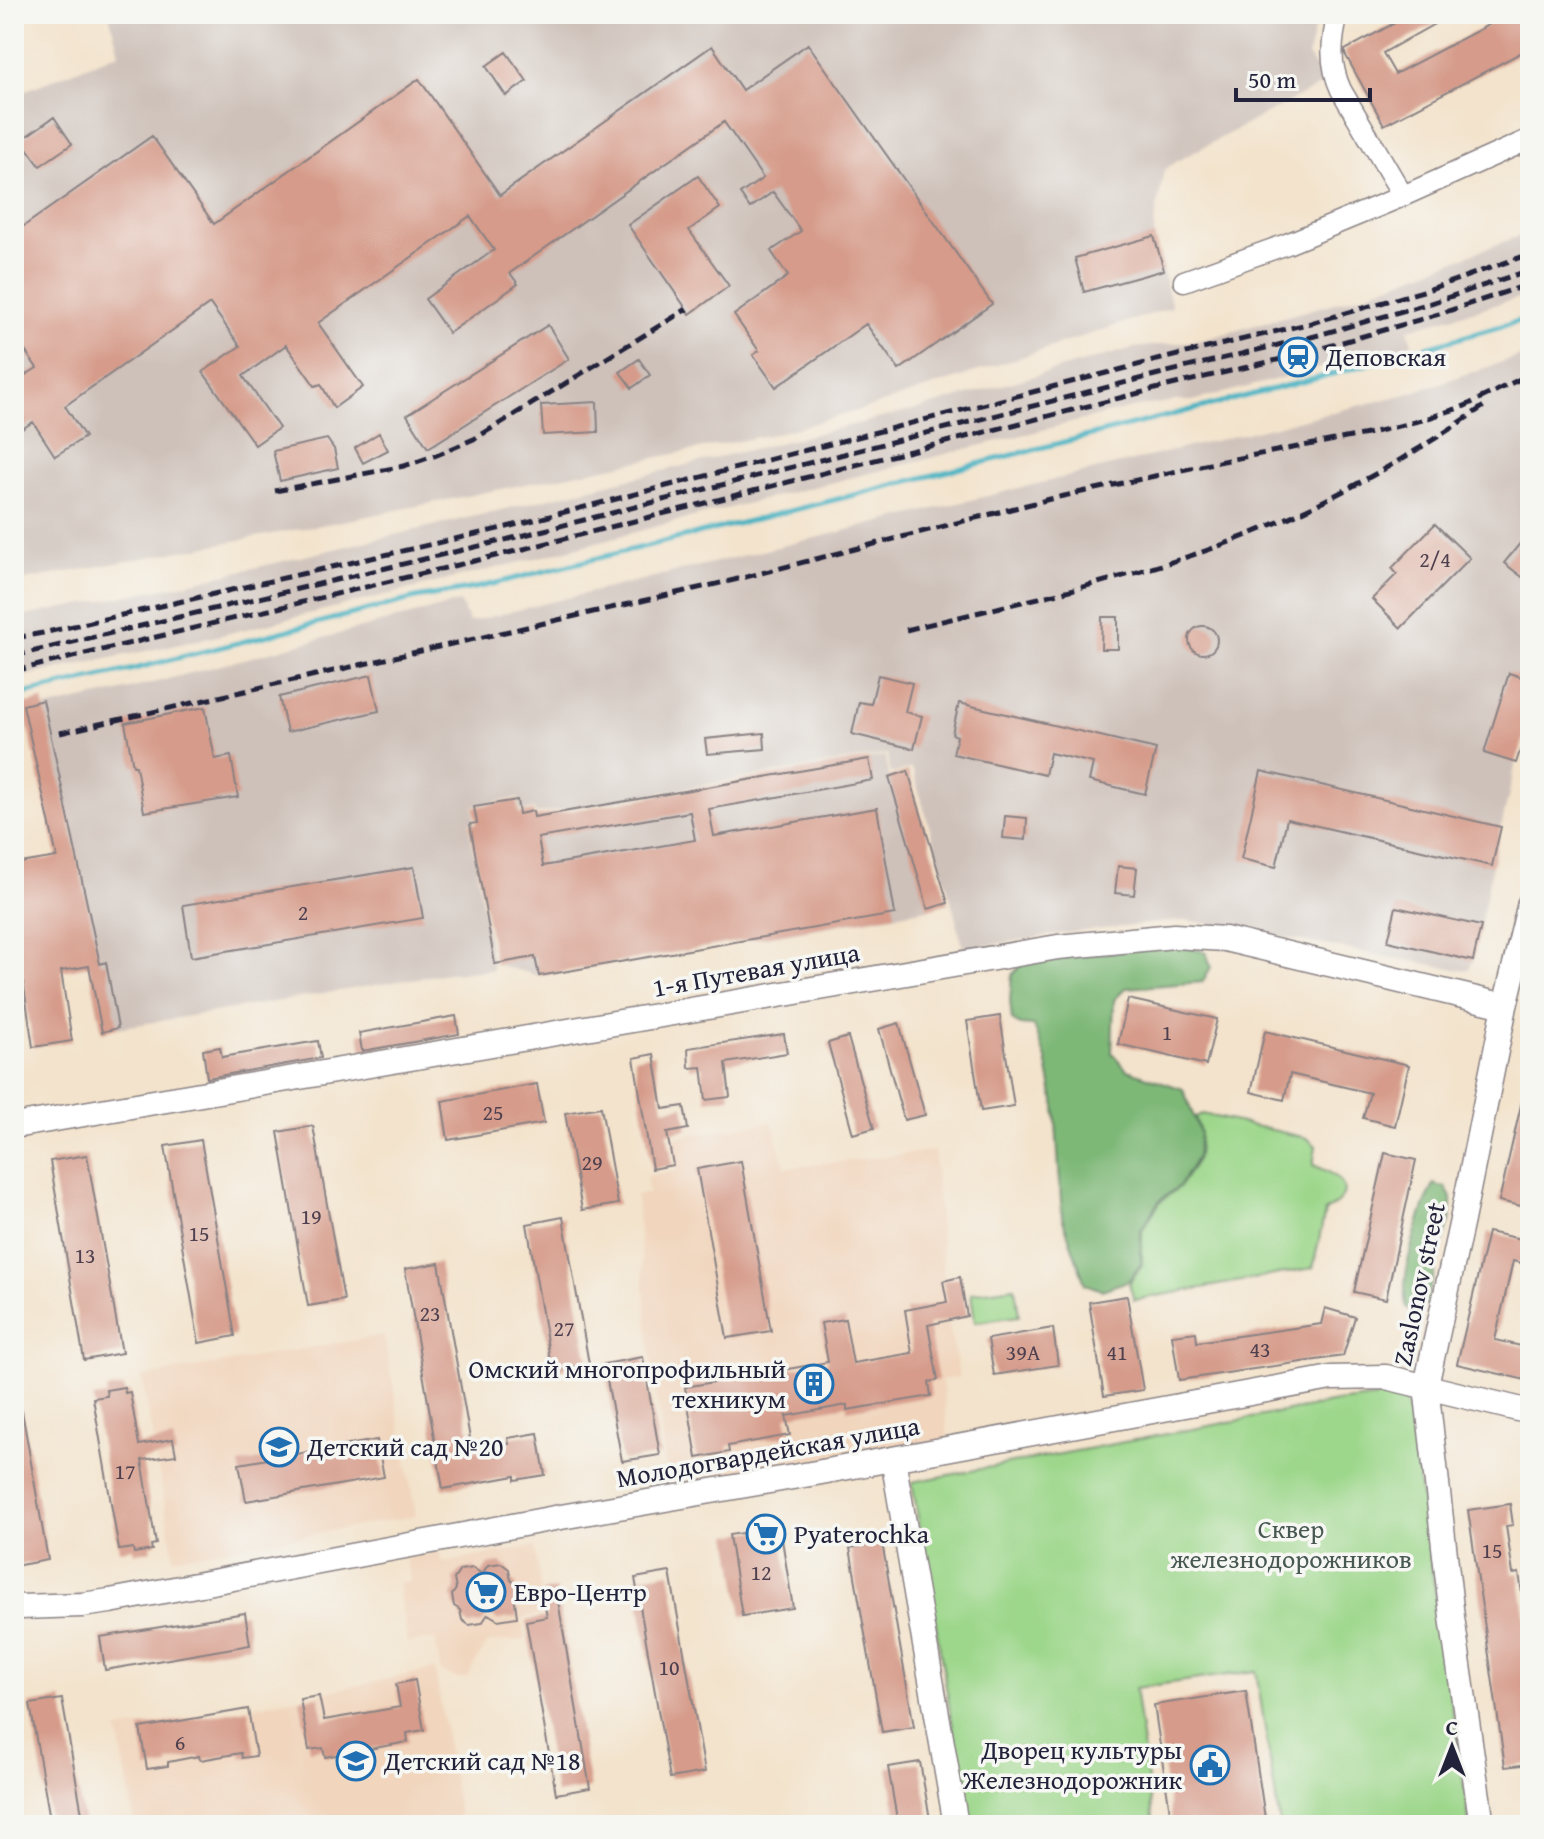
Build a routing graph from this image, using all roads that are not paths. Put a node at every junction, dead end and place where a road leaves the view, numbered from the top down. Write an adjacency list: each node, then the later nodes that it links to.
1 (1338, 14): 3 (street)
2 (1530, 139): 3 (street)
3 (1403, 196): 4 (street)
4 (1184, 281)
5 (1530, 903): 6 (street, Zaslonov street)
6 (1505, 1006): 7 (street, 1-я Путевая улица); 8 (street, Zaslonov street)
7 (14, 1126)
8 (1426, 1386): 9 (street, Молодогвардейская улица); 10 (street, Молодогвардейская улица); 13 (street, Zaslonov street)
9 (1530, 1412)
10 (893, 1459): 11 (street, Молодогвардейская улица); 12 (street)
11 (14, 1605)
12 (956, 1825)
13 (1482, 1825)

